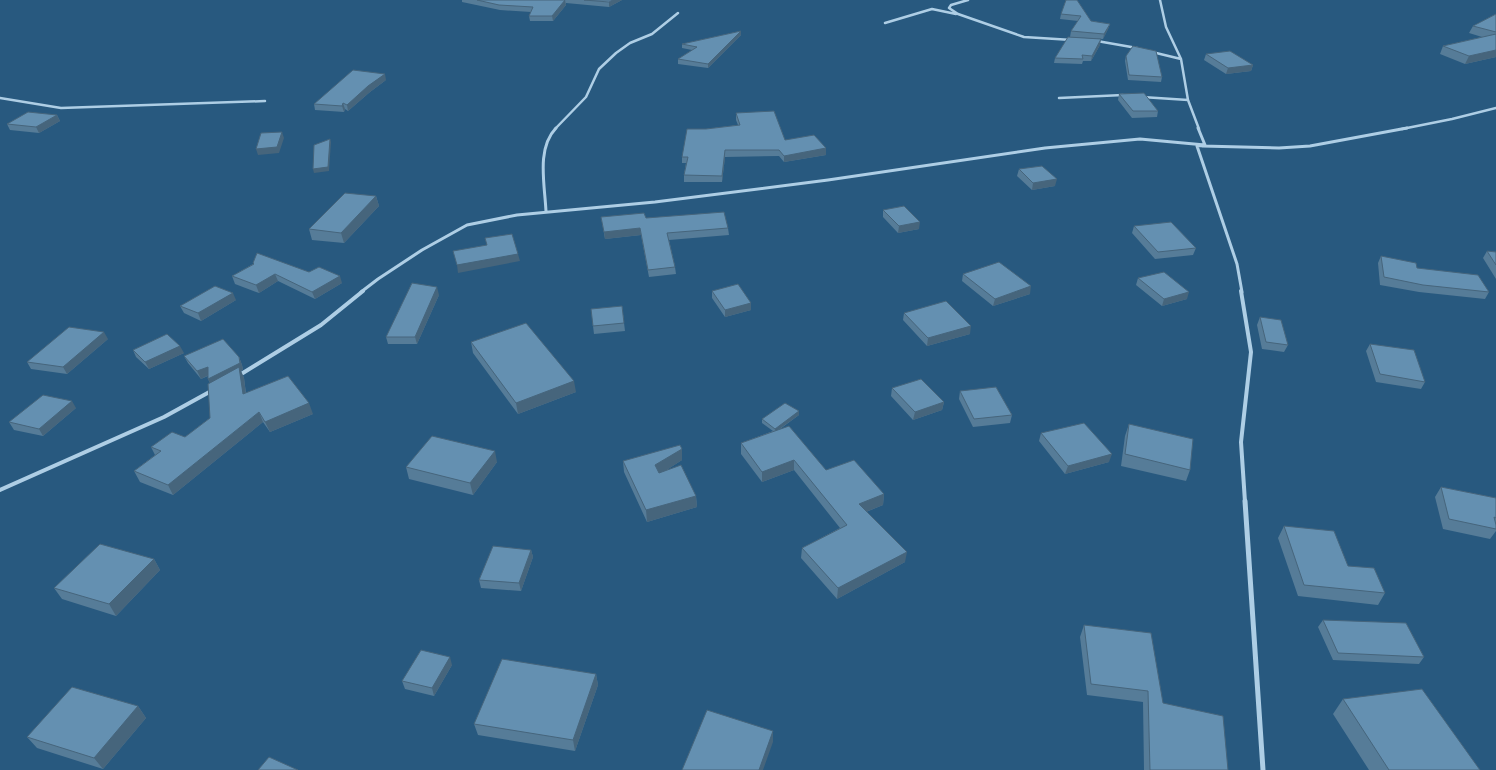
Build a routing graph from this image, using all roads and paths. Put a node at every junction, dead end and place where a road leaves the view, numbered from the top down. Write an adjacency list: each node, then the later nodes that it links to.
1 (968, 0): 4 (street)
2 (1160, 0): 10 (street)
3 (678, 13): 20 (street)
4 (958, 14): 5 (street); 6 (street)
5 (885, 23)
6 (1075, 40)
7 (1096, 41): 8 (street)
8 (1140, 49)
9 (1146, 50): 10 (street)
10 (1180, 59): 15 (street)
11 (1127, 96): 14 (street)
12 (1135, 96): 15 (street)
13 (0, 98): 16 (street)
14 (1059, 98)
15 (1188, 100): 18 (street)
16 (265, 101)
17 (1496, 108): 19 (street)
18 (1205, 145): 19 (street); 20 (street)
19 (1197, 146): 24 (street)
20 (546, 212): 21 (street)
21 (233, 379)
22 (219, 387): 23 (street)
23 (0, 490)
24 (1263, 770)

